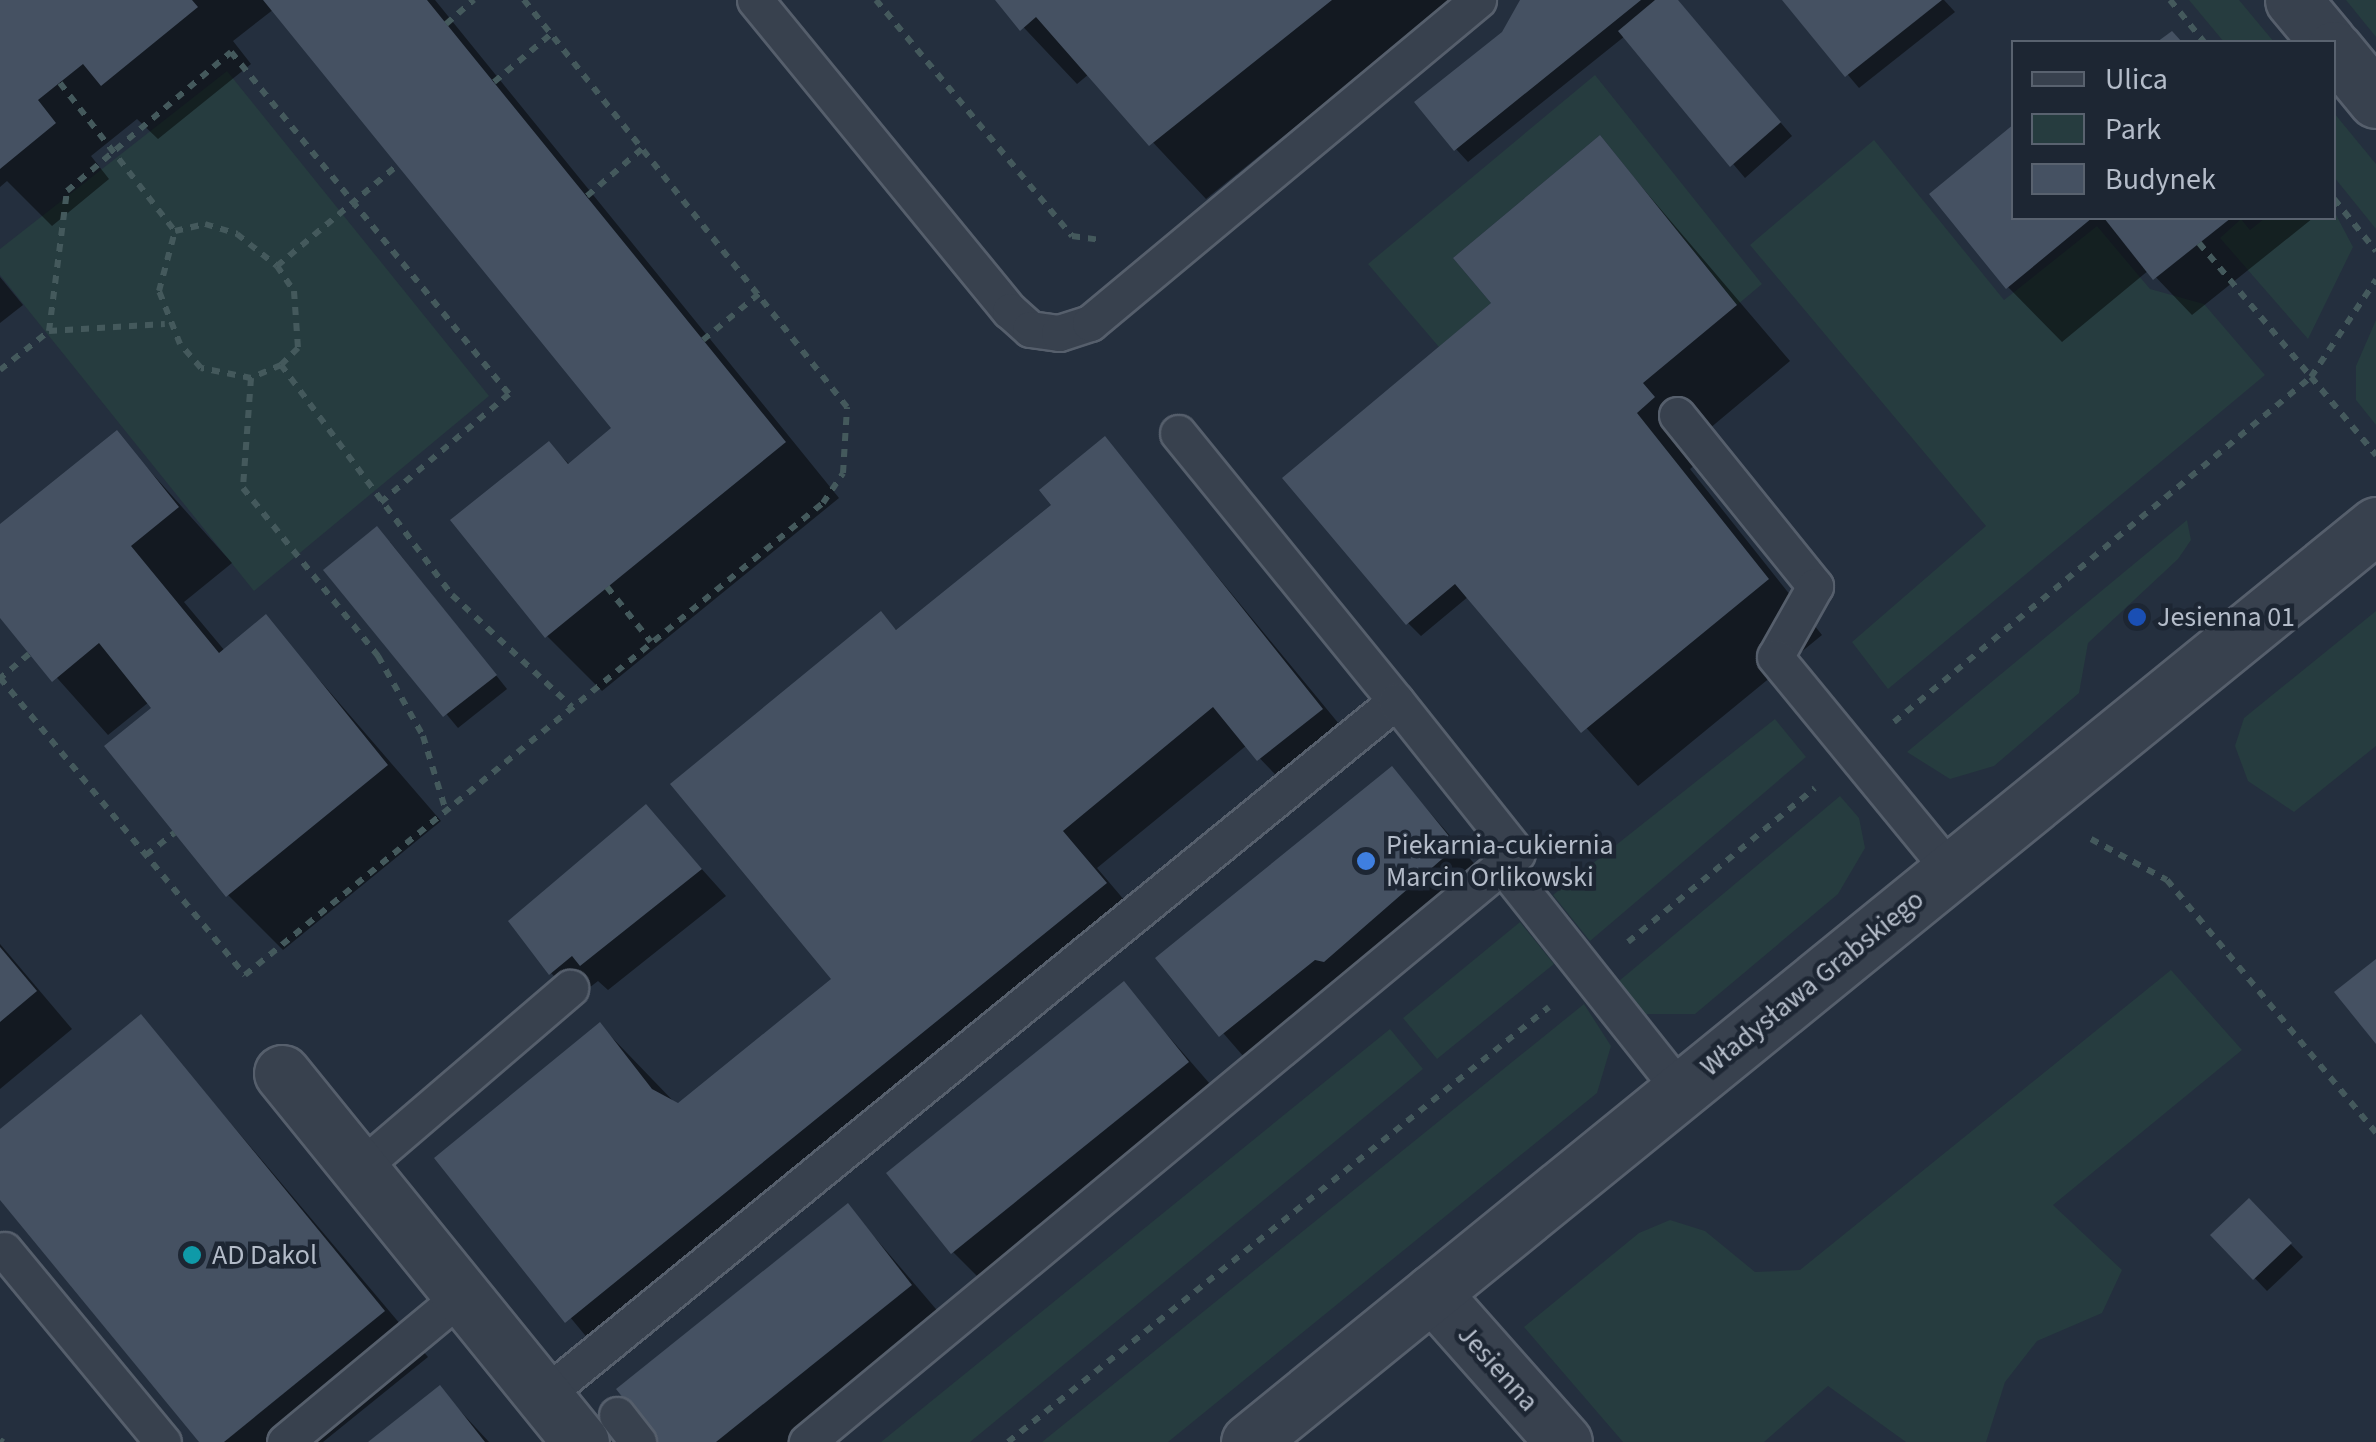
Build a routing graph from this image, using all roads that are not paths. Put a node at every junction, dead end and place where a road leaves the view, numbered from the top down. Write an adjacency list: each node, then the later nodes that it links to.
1 (754, 0): 2 (lane)
2 (1478, 0)
3 (2293, 0): 4 (street)
4 (2326, 40)
5 (2336, 50): 6 (street)
6 (2376, 100)
7 (1678, 416): 12 (lane)
8 (1178, 433): 10 (lane)
9 (2376, 525): 12 (street, Władysława Grabskiego)
10 (1396, 701): 11 (lane); 20 (lane)
11 (1502, 865): 15 (lane); 24 (lane)
12 (1950, 870): 15 (street, Władysława Grabskiego)
13 (570, 988): 16 (lane)
14 (282, 1073): 16 (street)
15 (1681, 1091): 18 (street, Władysława Grabskiego)
16 (360, 1168): 19 (street)
17 (4, 1250): 22 (lane)
18 (1432, 1293): 25 (street, Władysława Grabskiego); 26 (street, Jesienna)
19 (462, 1294): 20 (street); 23 (lane)
20 (544, 1396): 21 (street)
21 (612, 1433)
22 (162, 1442)
23 (285, 1442)
24 (807, 1442)
25 (1249, 1442)
26 (1564, 1442)

